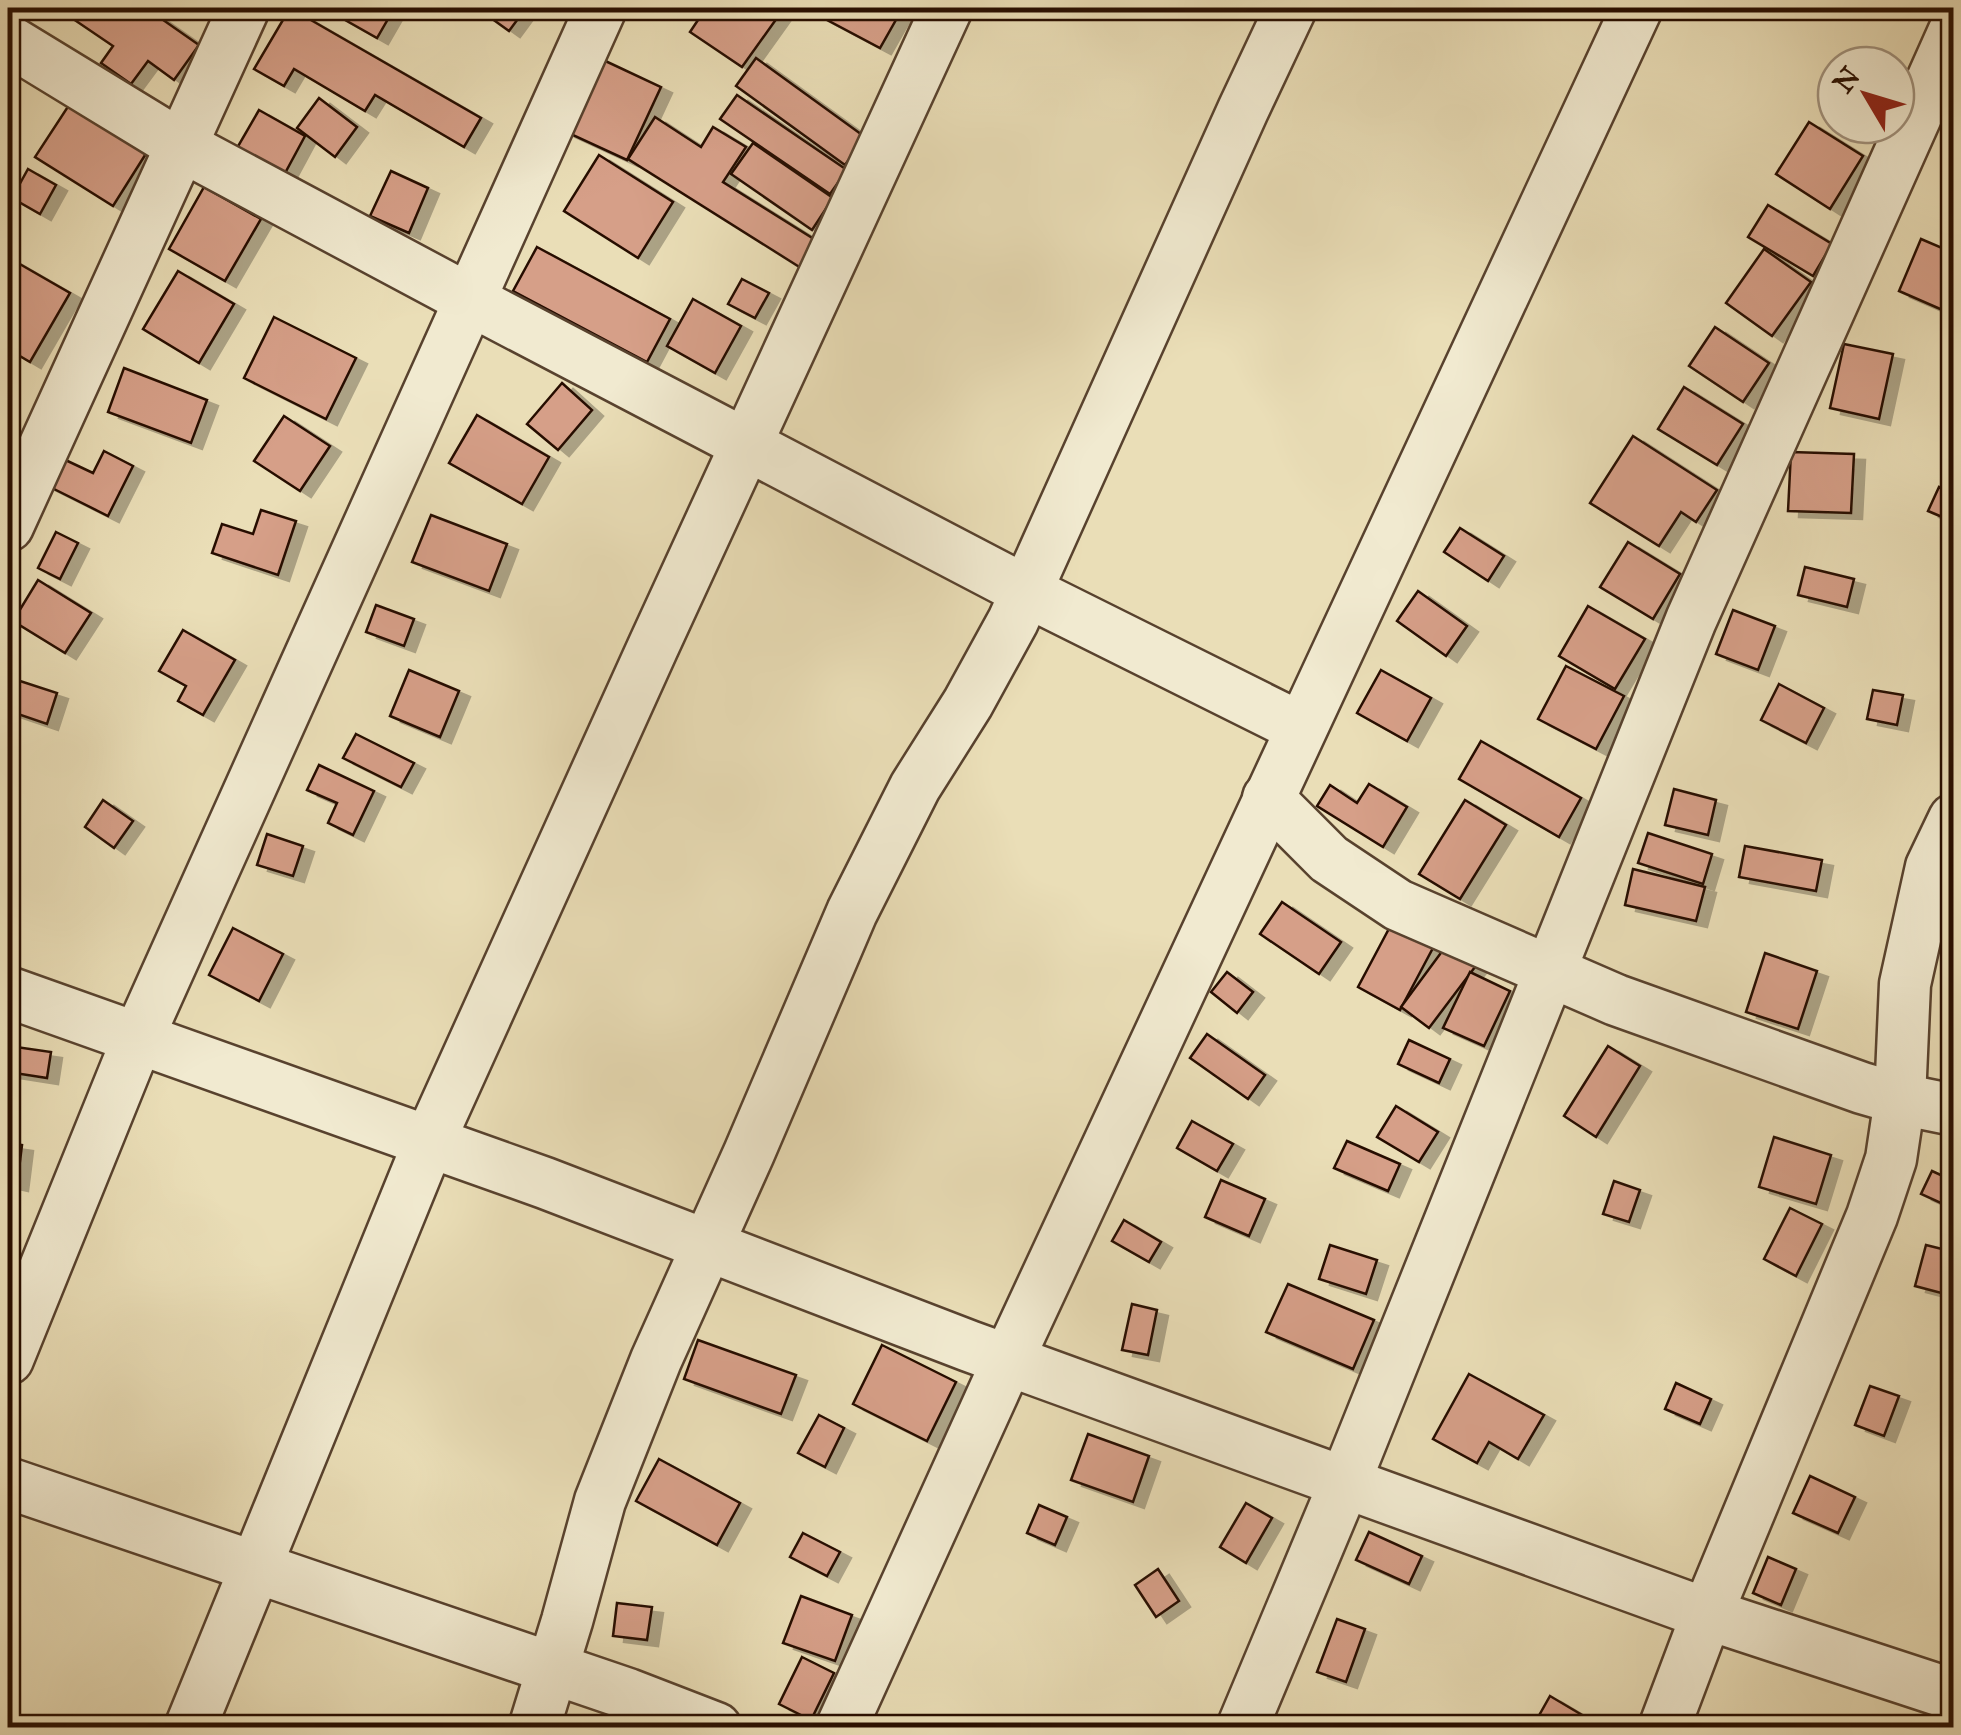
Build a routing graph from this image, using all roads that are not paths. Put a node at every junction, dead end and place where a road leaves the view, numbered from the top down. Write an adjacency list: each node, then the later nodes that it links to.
1 (244, 8): 8 (street)
2 (601, 8): 9 (street)
3 (947, 8): 10 (street)
4 (1291, 8): 12 (street)
5 (1637, 8): 13 (street)
6 (1954, 31): 16 (street)
7 (8, 40): 8 (street)
8 (180, 144): 9 (street); 11 (street)
9 (470, 300): 10 (street); 18 (street)
10 (746, 444): 12 (street); 21 (street)
11 (8, 526)
12 (1026, 591): 13 (street); 22 (street)
13 (1301, 728): 14 (street)
14 (1268, 798): 16 (street); 24 (street)
15 (1954, 819): 19 (street)
16 (1550, 972): 19 (street); 25 (street)
17 (8, 992): 18 (street)
18 (138, 1038): 21 (street); 23 (street)
19 (1900, 1099): 20 (street); 28 (street)
20 (1954, 1110)
21 (429, 1142): 22 (street); 27 (street)
22 (708, 1246): 24 (street); 29 (street)
23 (8, 1358)
24 (1008, 1360): 25 (street); 34 (street)
25 (1345, 1482): 28 (street); 35 (street)
26 (8, 1483): 27 (street)
27 (256, 1569): 29 (street); 31 (street)
28 (1707, 1614): 30 (street); 36 (street)
29 (553, 1669): 32 (street); 33 (street)
30 (1954, 1695)
31 (190, 1728)
32 (534, 1728)
33 (716, 1728)
34 (841, 1728)
35 (1242, 1728)
36 (1664, 1728)

